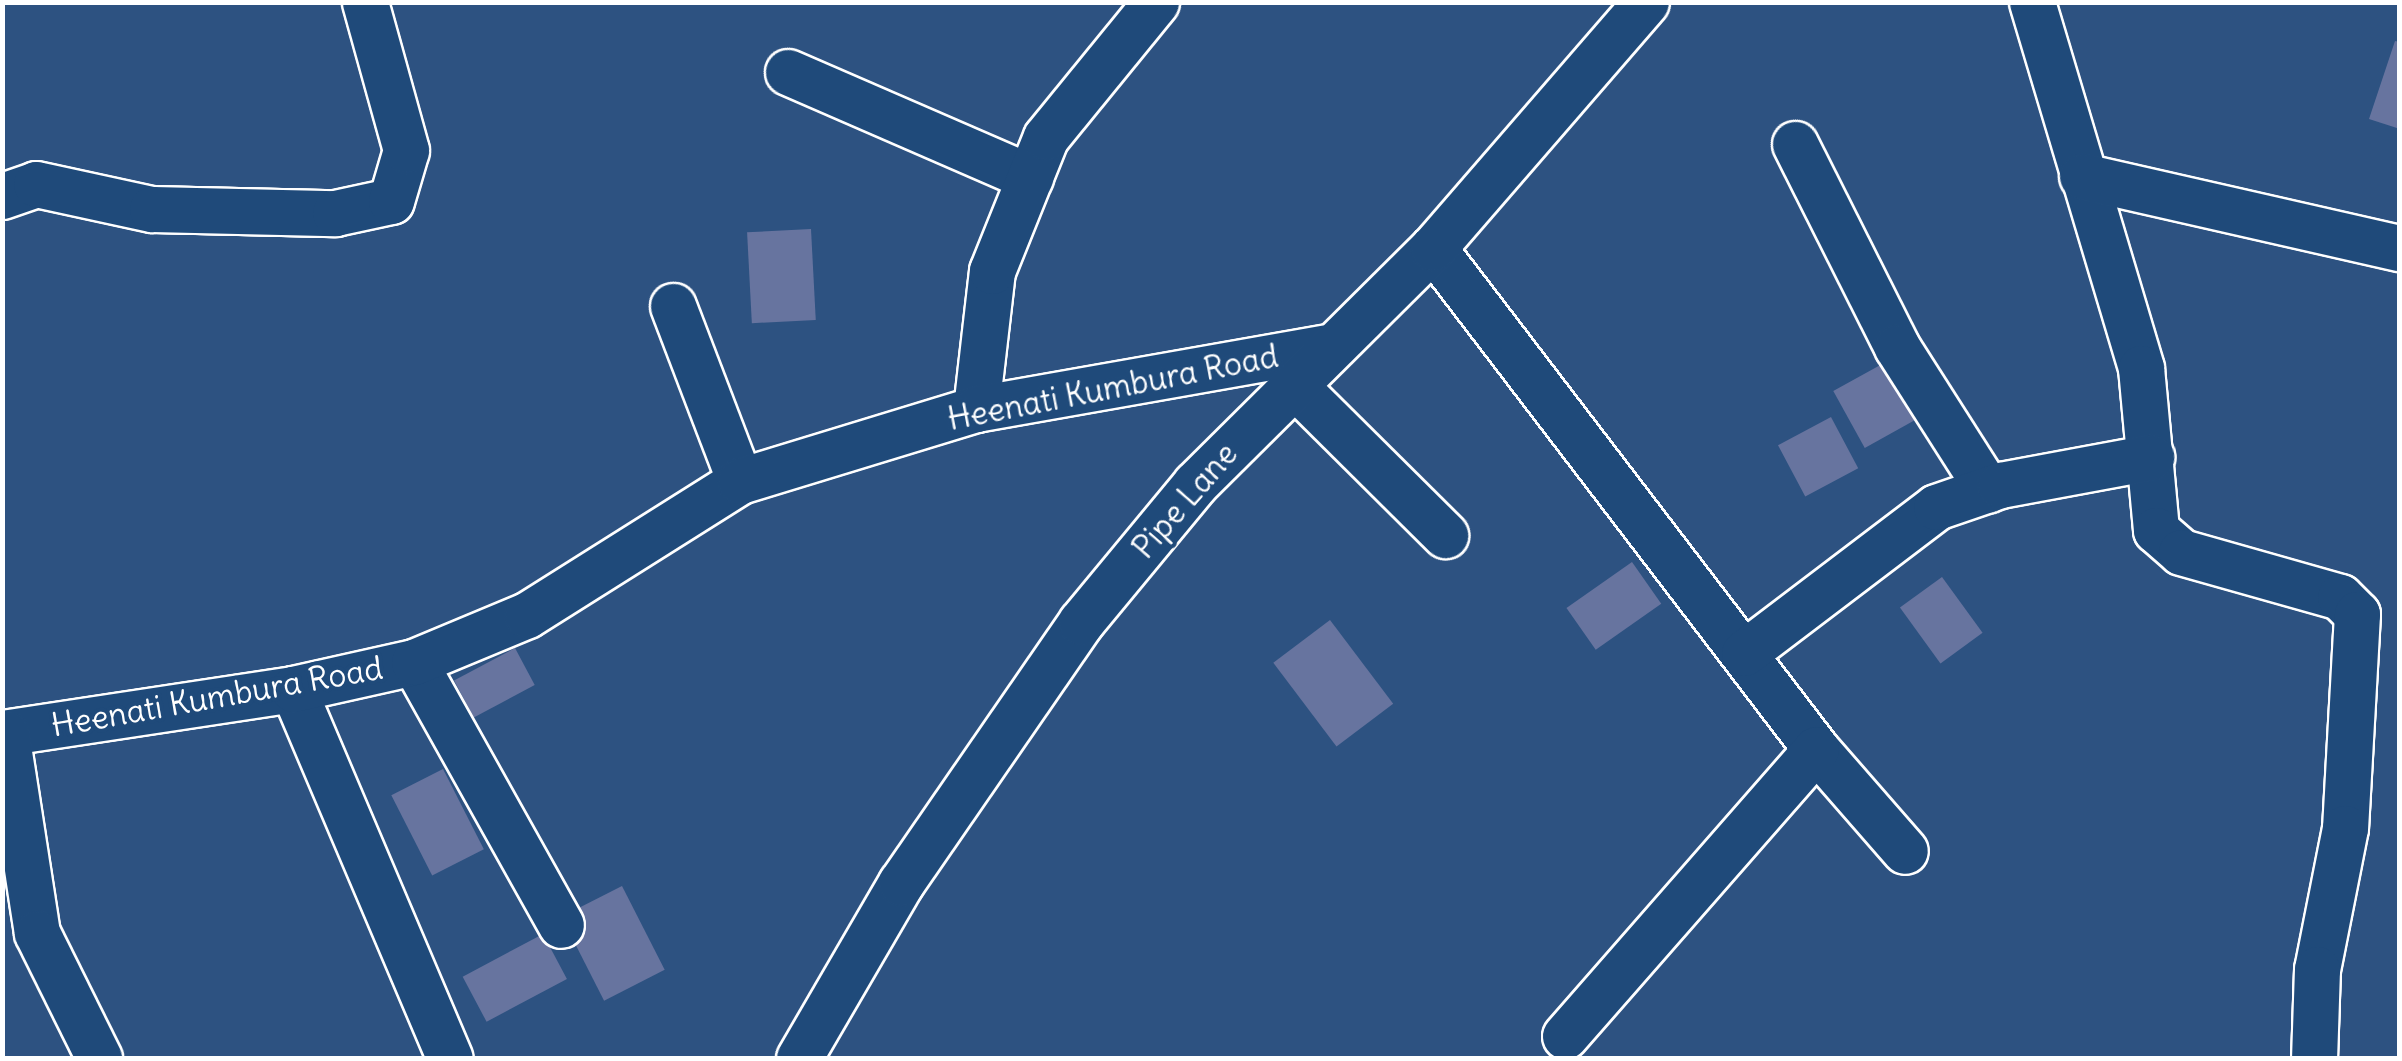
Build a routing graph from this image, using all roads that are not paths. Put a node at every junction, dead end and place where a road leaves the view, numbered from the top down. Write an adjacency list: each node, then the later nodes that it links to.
1 (364, 2): 9 (street)
2 (1156, 2): 8 (street)
3 (1646, 2): 10 (street, Pipe Lane)
4 (2032, 2): 7 (street)
5 (788, 72): 8 (street)
6 (1794, 144): 18 (street)
7 (2082, 176): 11 (street); 16 (street)
8 (1030, 177): 15 (street)
9 (2, 196)
10 (1433, 248): 13 (street, Pipe Lane); 20 (street)
11 (2400, 248)
12 (673, 306): 17 (street)
13 (1326, 347): 14 (street, Pipe Lane); 15 (street, Heenati Kumbura Road)
14 (1292, 383): 19 (street); 30 (street, Pipe Lane)
15 (976, 409): 17 (street, Heenati Kumbura Road)
16 (2150, 457): 18 (street); 31 (street)
17 (740, 481): 21 (street, Heenati Kumbura Road)
18 (1988, 490): 20 (street)
19 (1444, 535)
20 (1744, 652): 24 (street)
21 (414, 662): 22 (street, Heenati Kumbura Road); 26 (street)
22 (294, 689): 23 (street, Heenati Kumbura Road); 29 (street)
23 (4, 733): 28 (street)
24 (1816, 749): 25 (street); 27 (street)
25 (1905, 851)
26 (562, 925)
27 (1566, 1036)
28 (99, 1058)
29 (450, 1058)
30 (799, 1058)
31 (2314, 1058)

